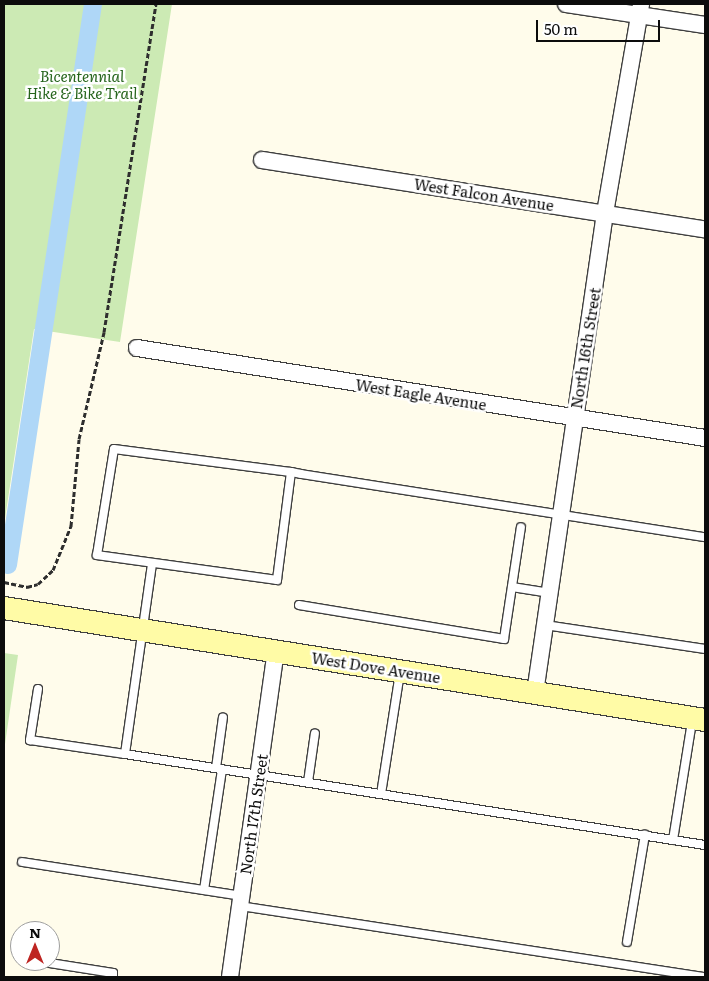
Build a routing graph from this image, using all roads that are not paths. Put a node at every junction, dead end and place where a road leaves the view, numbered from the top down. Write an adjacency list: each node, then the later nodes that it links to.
1 (566, 4): 2 (street)
2 (640, 9): 3 (street); 5 (street, North 16th Street)
3 (705, 25)
4 (262, 160): 5 (street, West Falcon Avenue)
5 (605, 213): 6 (street, West Falcon Avenue); 8 (street, North 16th Street)
6 (705, 229)
7 (137, 348): 8 (street, West Eagle Avenue)
8 (574, 419): 9 (street, West Eagle Avenue); 11 (street, North 16th Street)
9 (705, 438)
10 (291, 472): 11 (lane); 14 (lane); 14 (lane)
11 (560, 515): 13 (lane); 16 (street, North 16th Street)
12 (521, 527): 15 (lane)
13 (705, 537)
14 (152, 564): 20 (lane)
15 (512, 587): 16 (lane); 17 (lane)
16 (549, 593): 19 (street, North 16th Street)
17 (299, 605)
18 (4, 608): 20 (main road, West Dove Avenue)
19 (545, 625): 21 (lane); 25 (street, North 16th Street)
20 (143, 630): 22 (main road, West Dove Avenue); 29 (lane)
21 (705, 649)
22 (276, 651): 23 (main road, West Dove Avenue); 31 (street, North 17th Street)
23 (400, 671): 25 (main road, West Dove Avenue); 33 (lane)
24 (38, 689): 29 (lane)
25 (535, 693): 27 (main road, West Dove Avenue)
26 (223, 717): 30 (lane)
27 (699, 719): 35 (lane)
28 (315, 733): 32 (lane)
29 (125, 754): 30 (lane)
30 (219, 769): 31 (lane); 38 (lane)
31 (259, 774): 32 (lane); 39 (street, North 17th Street)
32 (308, 782): 33 (lane)
33 (381, 794): 34 (lane)
34 (644, 835): 35 (lane); 40 (lane)
35 (673, 840): 36 (lane)
36 (705, 845)
37 (22, 862): 38 (lane)
38 (204, 890): 39 (lane)
39 (240, 901): 43 (street, North 17th Street); 44 (lane)
40 (627, 942)
41 (60, 965): 42 (lane)
42 (113, 977)
43 (230, 977)
44 (702, 977)

